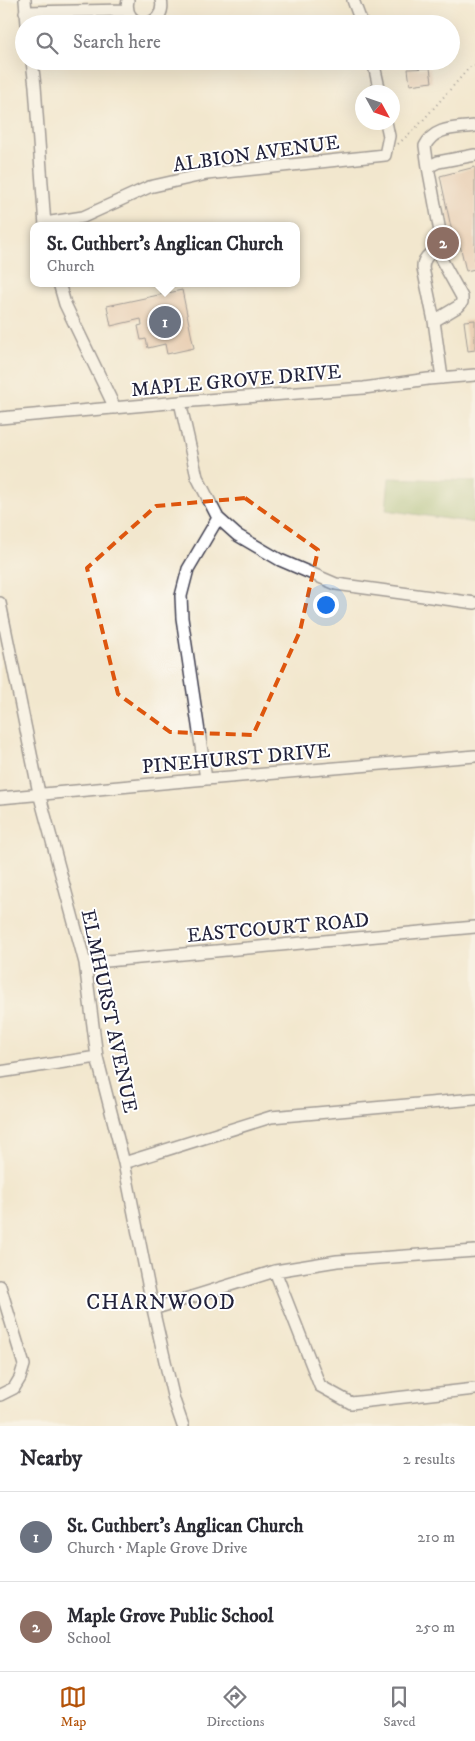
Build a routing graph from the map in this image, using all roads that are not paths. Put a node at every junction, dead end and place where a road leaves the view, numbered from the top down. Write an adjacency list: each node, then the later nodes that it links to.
1 (161, 0): 5 (street)
2 (353, 0): 6 (street)
3 (128, 5): 4 (street)
4 (25, 6)
5 (159, 15)
6 (359, 15)
7 (33, 70): 14 (street)
8 (375, 70): 9 (street)
9 (378, 85)
10 (475, 126): 13 (street)
11 (388, 130): 15 (street, ALBION AVENUE)
12 (475, 155): 13 (street)
13 (428, 166): 16 (street)
14 (45, 222)
15 (56, 222)
16 (436, 250): 18 (street); 18 (street)
17 (61, 287): 22 (street)
18 (434, 321): 20 (street)
19 (475, 375): 20 (street, MAPLE GROVE DRIVE)
20 (442, 378): 21 (street, MAPLE GROVE DRIVE)
21 (180, 402): 22 (street, MAPLE GROVE DRIVE); 24 (street)
22 (115, 408): 23 (street, MAPLE GROVE DRIVE)
23 (0, 418)
24 (218, 518): 26 (street); 28 (street)
25 (0, 603): 29 (street, ELMHURST AVENUE)
26 (475, 603)
27 (475, 756): 28 (street, PINEHURST DRIVE)
28 (206, 779): 29 (street, PINEHURST DRIVE)
29 (39, 793): 30 (street, PINEHURST DRIVE); 32 (street, ELMHURST AVENUE)
30 (0, 798)
31 (475, 927): 32 (street, EASTCOURT ROAD)
32 (85, 963): 33 (street, ELMHURST AVENUE)
33 (97, 1057): 34 (street); 36 (street, ELMHURST AVENUE)
34 (0, 1072)
35 (475, 1099): 36 (street)
36 (124, 1163): 40 (street, ELMHURST AVENUE)
37 (475, 1251): 38 (street)
38 (275, 1271): 40 (street); 41 (street)
39 (0, 1286): 42 (street)
40 (153, 1309): 43 (street, ELMHURST AVENUE)
41 (475, 1389)
42 (0, 1395)
43 (183, 1426)

